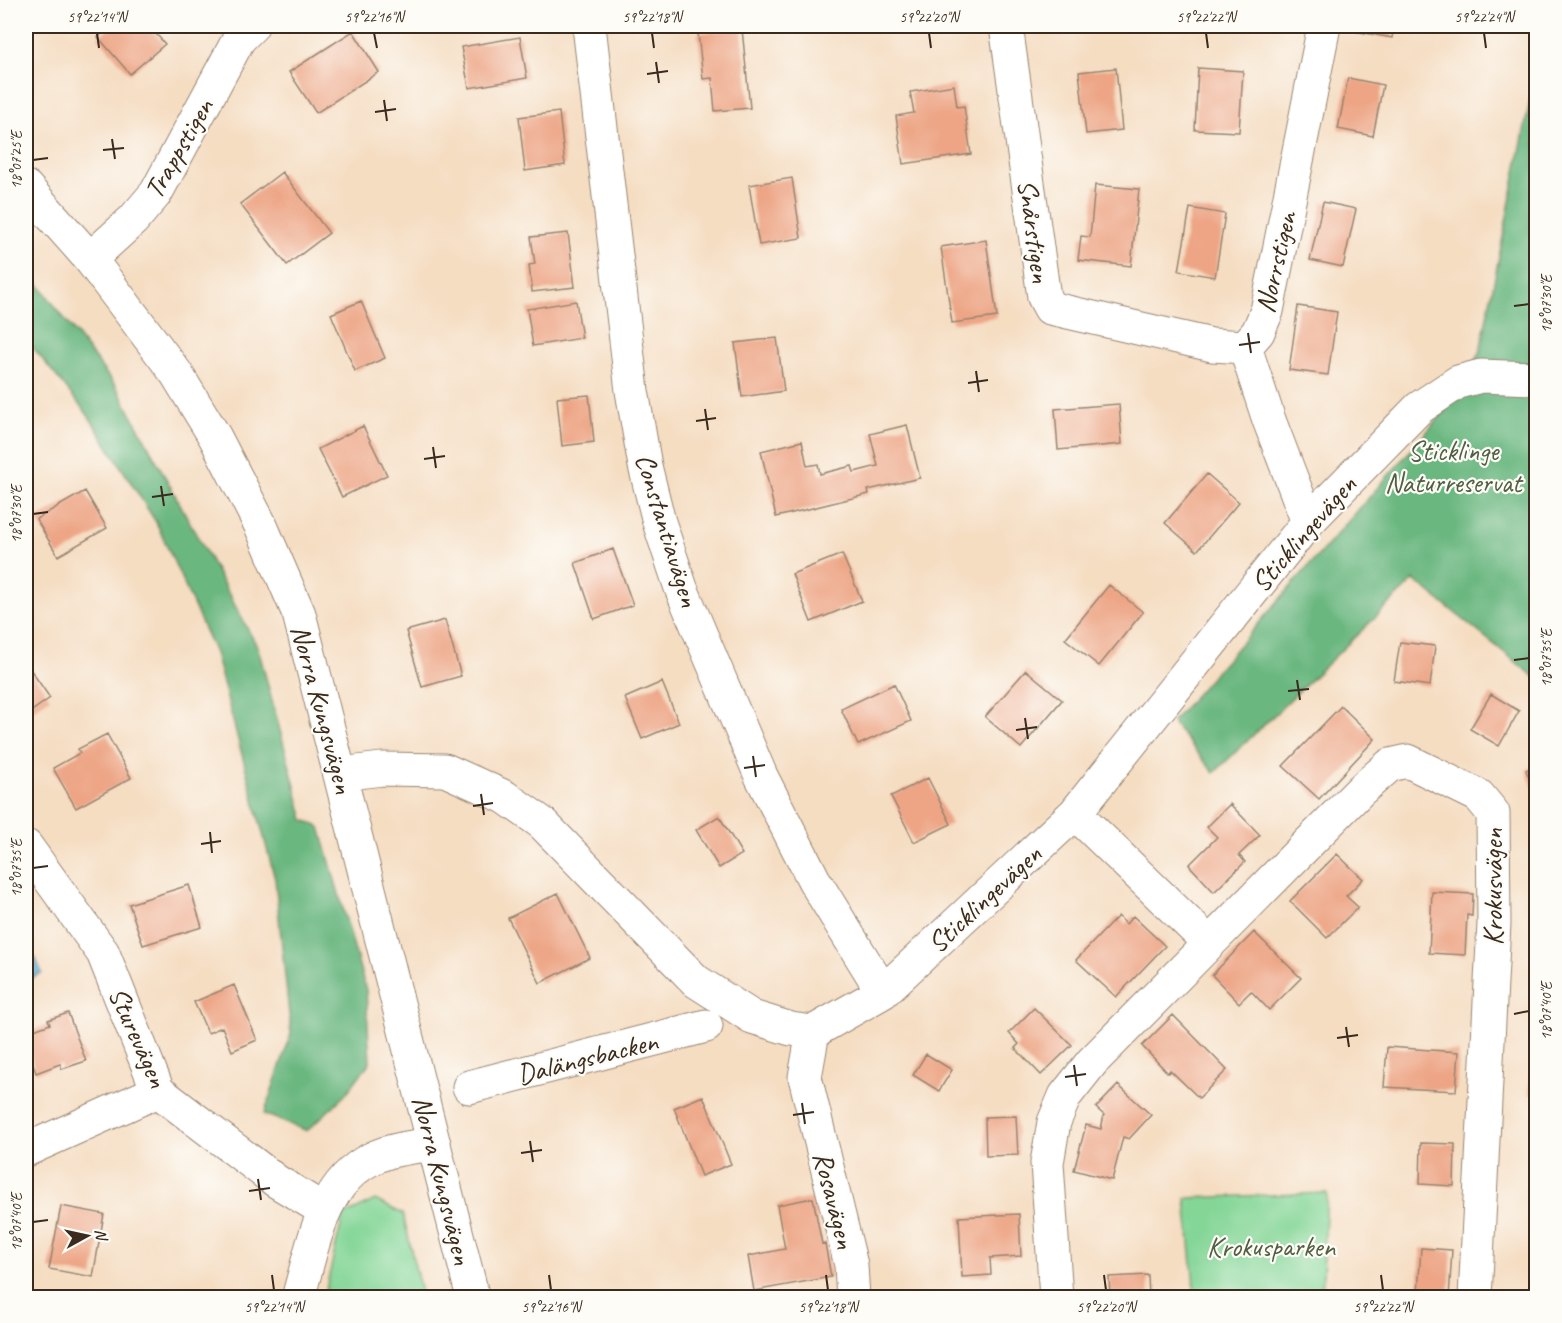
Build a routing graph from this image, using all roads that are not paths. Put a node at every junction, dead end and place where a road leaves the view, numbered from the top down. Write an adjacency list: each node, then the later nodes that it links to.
1 (589, 26): 14 (street, Constantiavägen)
2 (1006, 26): 7 (street, Snårstigen)
3 (1324, 26): 7 (street, Norrstigen)
4 (241, 30): 6 (street, Trappstigen)
5 (26, 188): 6 (street, Norra Kungsvägen)
6 (90, 259): 10 (street, Norra Kungsvägen)
7 (1245, 347): 9 (street, Norrstigen)
8 (1536, 378): 9 (street, Sticklingevägen)
9 (1308, 522): 11 (street, Sticklingevägen)
10 (341, 774): 16 (street); 19 (street, Norra Kungsvägen)
11 (1075, 813): 13 (street); 14 (street, Sticklingevägen)
12 (26, 846): 18 (street, Sturevägen)
13 (1209, 943): 25 (street, Krokusvägen); 26 (street, Krokusvägen)
14 (884, 992): 16 (street, Sticklingevägen)
15 (706, 1026): 17 (street, Dalängsbacken)
16 (813, 1032): 24 (street, Rosavägen)
17 (469, 1087)
18 (158, 1091): 20 (street); 21 (street, Sturevägen)
19 (434, 1144): 21 (street); 23 (street, Norra Kungsvägen)
20 (26, 1150)
21 (324, 1210): 22 (street)
22 (298, 1298)
23 (473, 1298)
24 (853, 1298)
25 (1056, 1298)
26 (1475, 1298)

